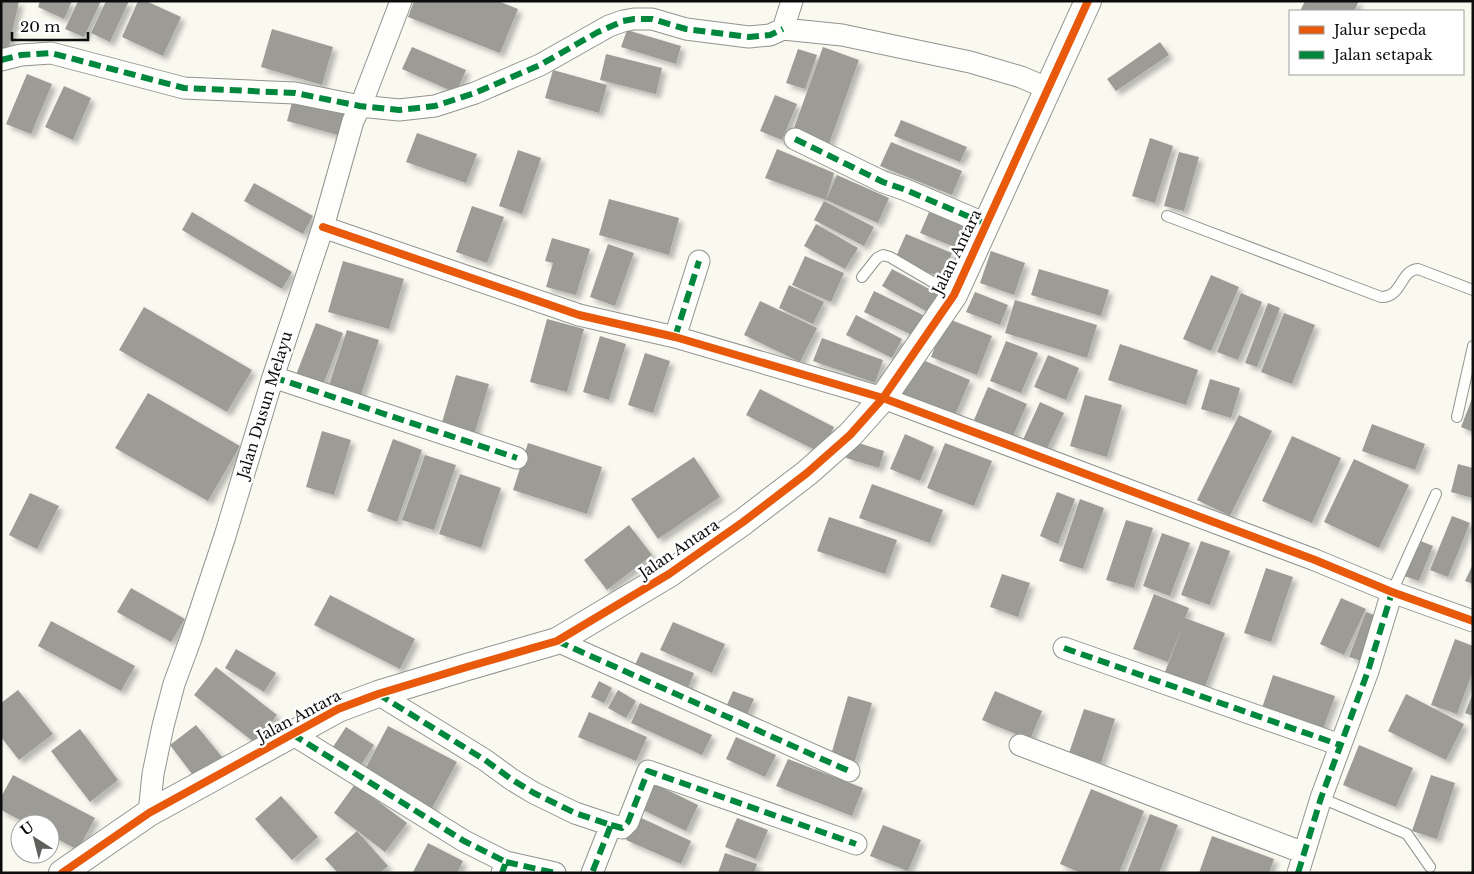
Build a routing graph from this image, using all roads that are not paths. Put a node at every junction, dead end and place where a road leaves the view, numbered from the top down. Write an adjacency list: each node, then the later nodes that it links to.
1 (401, 1): 7 (street, Jalan Dusun Melayu)
2 (792, 1): 4 (street)
3 (1088, 1): 6 (street, Jalan Antara)
4 (783, 29): 6 (street); 7 (street)
5 (1, 60): 7 (street)
6 (1049, 89): 10 (street, Jalan Antara)
7 (363, 97): 11 (street, Jalan Dusun Melayu)
8 (795, 139): 10 (street)
9 (1167, 216): 14 (lane)
10 (986, 224): 15 (street, Jalan Antara)
11 (323, 227): 16 (street); 18 (street, Jalan Dusun Melayu)
12 (699, 261): 16 (street)
13 (862, 277): 15 (lane)
14 (1473, 290)
15 (954, 295): 19 (street, Jalan Antara)
16 (674, 338): 19 (street)
17 (1473, 346): 20 (lane)
18 (274, 377): 21 (street); 33 (street, Jalan Dusun Melayu)
19 (883, 398): 23 (street); 25 (street, Jalan Antara)
20 (1457, 417)
21 (517, 458)
22 (1436, 494): 23 (lane)
23 (1392, 592): 24 (street); 29 (street)
24 (1473, 621)
25 (557, 641): 27 (street, Jalan Antara); 31 (street)
26 (1064, 648): 29 (street)
27 (378, 694): 28 (street, Jalan Antara); 34 (street)
28 (292, 734): 33 (street, Jalan Antara); 38 (street)
29 (1340, 744): 32 (street)
30 (1020, 745): 36 (street)
31 (849, 771)
32 (1321, 798): 36 (street); 37 (lane)
33 (149, 813): 39 (street, Jalan Antara)
34 (610, 825): 35 (street); 41 (street)
35 (856, 844)
36 (1301, 863)
37 (1430, 867)
38 (504, 868): 40 (street)
39 (62, 873)
40 (556, 873)
41 (592, 873)

